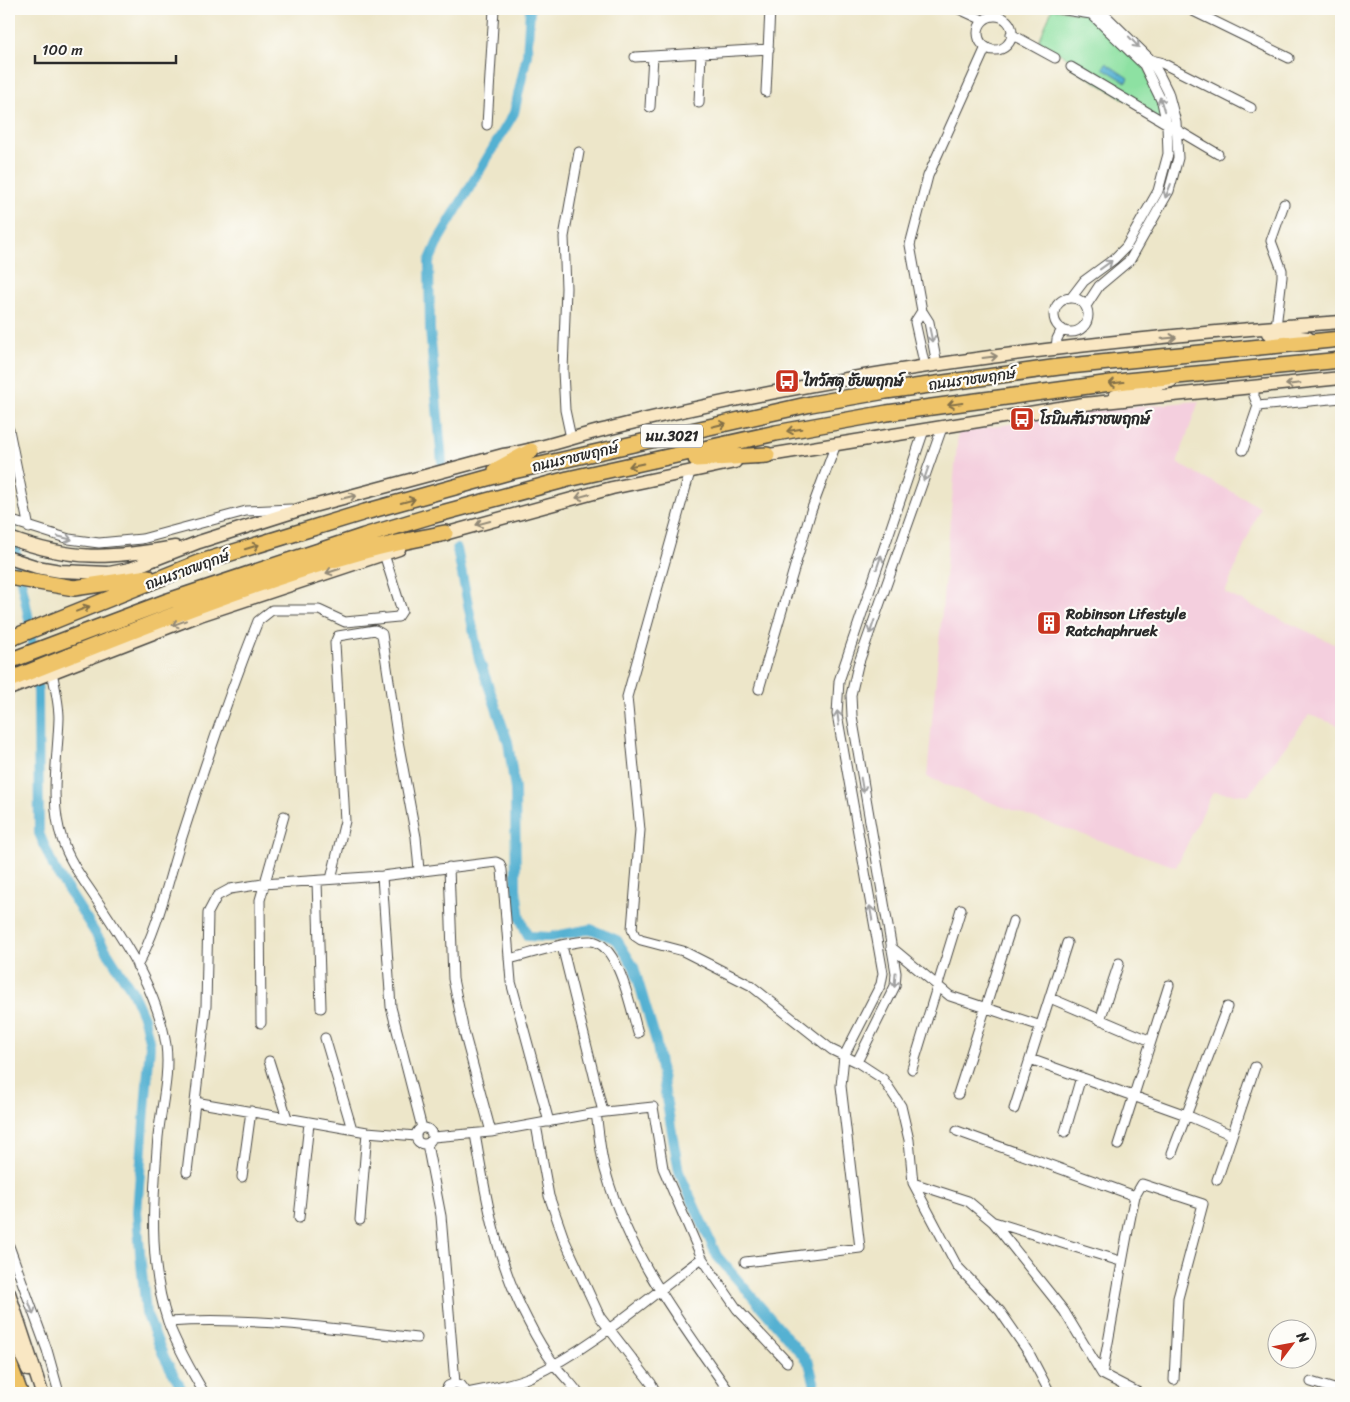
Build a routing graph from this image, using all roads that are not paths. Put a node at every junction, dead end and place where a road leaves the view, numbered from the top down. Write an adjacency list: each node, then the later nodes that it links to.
1 (494, 9): 22 (street)
2 (770, 9): 10 (street)
3 (959, 9): 7 (street)
4 (1059, 9): 6 (street)
5 (1189, 9): 15 (street)
6 (1093, 10): 16 (street)
7 (983, 20): 8 (street); 9 (street)
8 (1011, 34): 9 (street); 14 (street)
9 (986, 47): 30 (street)
10 (769, 49): 11 (street); 18 (street)
11 (701, 53): 13 (street); 19 (street)
12 (636, 56): 13 (street)
13 (652, 56): 20 (street)
14 (1055, 58)
15 (1289, 58)
16 (1147, 62): 21 (street); 23 (street, one-way to 16); 24 (street)
17 (1071, 67): 23 (street)
18 (766, 92)
19 (699, 104)
20 (650, 106)
21 (1251, 108)
22 (487, 124)
23 (1167, 125): 24 (street); 28 (street, one-way to 23)
24 (1177, 131): 26 (street); 29 (street, one-way to 29)
25 (579, 152): 50 (street)
26 (1218, 154)
27 (1284, 204): 34 (street)
28 (1071, 298): 29 (street); 35 (street)
29 (1086, 306): 35 (street)
30 (922, 311): 40 (street, one-way to 40); 40 (street)
31 (1341, 318): 33 (main road, ถนนราชพฤกษ์)
32 (1341, 322): 33 (main road, ถนนราชพฤกษ์ / นบ.3021)
33 (1305, 325): 34 (main road, ถนนราชพฤกษ์ / นบ.3021)
34 (1276, 327): 36 (main road, ถนนราชพฤกษ์ / นบ.3021)
35 (1062, 329): 38 (street)
36 (1246, 330): 37 (main road); 38 (main road, ถนนราชพฤกษ์ / นบ.3021, one-way to 36)
37 (1335, 340): 57 (main road, ถนนราชพฤกษ์ / นบ.3021, one-way to 37)
38 (1056, 349): 40 (main road, ถนนราชพฤกษ์ / นบ.3021, one-way to 38)
39 (1341, 360): 41 (main road, ถนนราชพฤกษ์ / นบ.3021)
40 (931, 366): 50 (main road, ถนนราชพฤกษ์ / นบ.3021)
41 (1202, 373): 45 (main road); 55 (main road, ถนนราชพฤกษ์ / นบ.3021, one-way to 55)
42 (1341, 378): 43 (main road, นบ.3021, one-way to 43)
43 (1254, 388): 45 (main road, นบ.3021); 46 (street)
44 (1341, 398): 46 (street)
45 (1084, 404): 47 (main road, นบ.3021)
46 (1258, 406): 52 (street)
47 (942, 428): 49 (main road, นบ.3021); 71 (street, one-way to 71)
48 (9, 430): 60 (street)
49 (924, 430): 51 (main road, นบ.3021); 70 (street, one-way to 49)
50 (571, 438): 53 (main road, ถนนราชพฤกษ์ / นบ.3021)
51 (836, 444): 54 (main road, นบ.3021); 75 (street)
52 (1243, 450)
53 (531, 451): 57 (main road); 58 (main road, ถนนราชพฤกษ์, one-way to 53)
54 (767, 455): 55 (main road, นบ.3021); 56 (main road)
55 (656, 461): 69 (main road, ถนนราชพฤกษ์ / นบ.3021, one-way to 69)
56 (690, 472): 61 (main road, one-way to 61); 103 (street)
57 (471, 484): 66 (main road, ถนนราชพฤกษ์ / นบ.3021, one-way to 57)
58 (302, 509): 60 (street, one-way to 58); 63 (main road, ถนนราชพฤกษ์)
59 (9, 520): 60 (street)
60 (29, 528)
61 (446, 533): 64 (main road); 73 (main road)
62 (9, 538): 63 (main road)
63 (199, 542): 65 (main road)
64 (384, 554): 72 (main road, one-way to 72); 90 (street)
65 (9, 558)
66 (198, 564): 67 (main road); 68 (main road, ถนนราชพฤกษ์ / นบ.3021, one-way to 66)
67 (9, 577)
68 (10, 639)
69 (14, 659)
70 (847, 659): 71 (street); 103 (street, one-way to 70)
71 (858, 665): 87 (street, one-way to 87)
72 (47, 674): 74 (main road); 90 (street)
73 (9, 680)
74 (9, 689)
75 (759, 689)
76 (284, 816): 82 (street)
77 (449, 867): 78 (street); 88 (street); 125 (street)
78 (419, 870): 79 (street); 80 (street)
79 (382, 876): 80 (street); 124 (street)
80 (331, 879): 81 (street)
81 (317, 881): 82 (street); 95 (street)
82 (263, 884): 98 (street); 112 (street)
83 (961, 909): 92 (street)
84 (1013, 921): 96 (street)
85 (1067, 943): 93 (street)
86 (562, 946): 88 (street); 100 (street); 115 (street)
87 (891, 947): 92 (street); 106 (street, one-way to 106)
88 (509, 959): 118 (street)
89 (1119, 963): 97 (street)
90 (137, 966): 146 (street)
91 (1170, 985): 102 (street)
92 (938, 986): 96 (street); 108 (street)
93 (1050, 998): 97 (street); 99 (street)
94 (1227, 1007): 116 (street)
95 (321, 1008)
96 (985, 1008): 99 (street); 110 (street)
97 (1100, 1020): 102 (street)
98 (261, 1023)
99 (1041, 1026): 104 (street)
100 (638, 1032)
101 (325, 1038): 121 (street)
102 (1151, 1041): 111 (street)
103 (844, 1056): 106 (street); 143 (street)
104 (1030, 1059): 109 (street); 113 (street)
105 (269, 1060): 117 (street)
106 (857, 1062): 135 (street)
107 (1255, 1067): 128 (street)
108 (912, 1069)
109 (1081, 1077): 111 (street); 126 (street)
110 (958, 1094)
111 (1134, 1096): 116 (street); 130 (street)
112 (195, 1102): 114 (street); 132 (street)
113 (1014, 1109)
114 (251, 1111): 117 (street); 133 (street)
115 (600, 1112): 118 (street); 141 (street); 144 (street)
116 (1186, 1115): 128 (street); 131 (street)
117 (287, 1118): 119 (street)
118 (549, 1122): 120 (street)
119 (309, 1123): 121 (street); 137 (street)
120 (536, 1125): 125 (street); 147 (street)
121 (352, 1129): 123 (street)
122 (957, 1131): 136 (street)
123 (367, 1132): 124 (street); 138 (street)
124 (419, 1132): 129 (street); 129 (street)
125 (491, 1132): 127 (street)
126 (1065, 1132)
127 (475, 1134): 129 (street); 152 (street)
128 (1232, 1135): 134 (street)
129 (430, 1141): 156 (street)
130 (1118, 1145)
131 (1172, 1153)
132 (187, 1172)
133 (242, 1177)
134 (1217, 1180)
135 (913, 1183): 139 (street); 168 (street)
136 (1135, 1196): 142 (street); 154 (street)
137 (299, 1218)
138 (360, 1220)
139 (993, 1222): 142 (street); 153 (street)
140 (9, 1246): 161 (street, one-way to 161)
141 (702, 1258): 144 (street); 150 (street)
142 (1120, 1261): 153 (street)
143 (745, 1262)
144 (658, 1291): 147 (street); 167 (street)
145 (9, 1293): 160 (main road)
146 (168, 1322): 149 (street); 162 (street)
147 (608, 1328): 152 (street); 166 (street)
148 (9, 1330): 160 (main road)
149 (417, 1338)
150 (787, 1362)
151 (9, 1363): 159 (main road)
152 (554, 1365): 157 (street); 165 (street)
153 (1102, 1374): 169 (street)
154 (1174, 1380)
155 (1311, 1382): 158 (street)
156 (455, 1383): 163 (street); 164 (street)
157 (497, 1390): 164 (street)
158 (1341, 1391)
159 (20, 1393)
160 (41, 1393)
161 (59, 1393)
162 (204, 1393)
163 (445, 1393)
164 (467, 1393)
165 (578, 1393)
166 (656, 1393)
167 (730, 1393)
168 (1050, 1393)
169 (1139, 1393)

